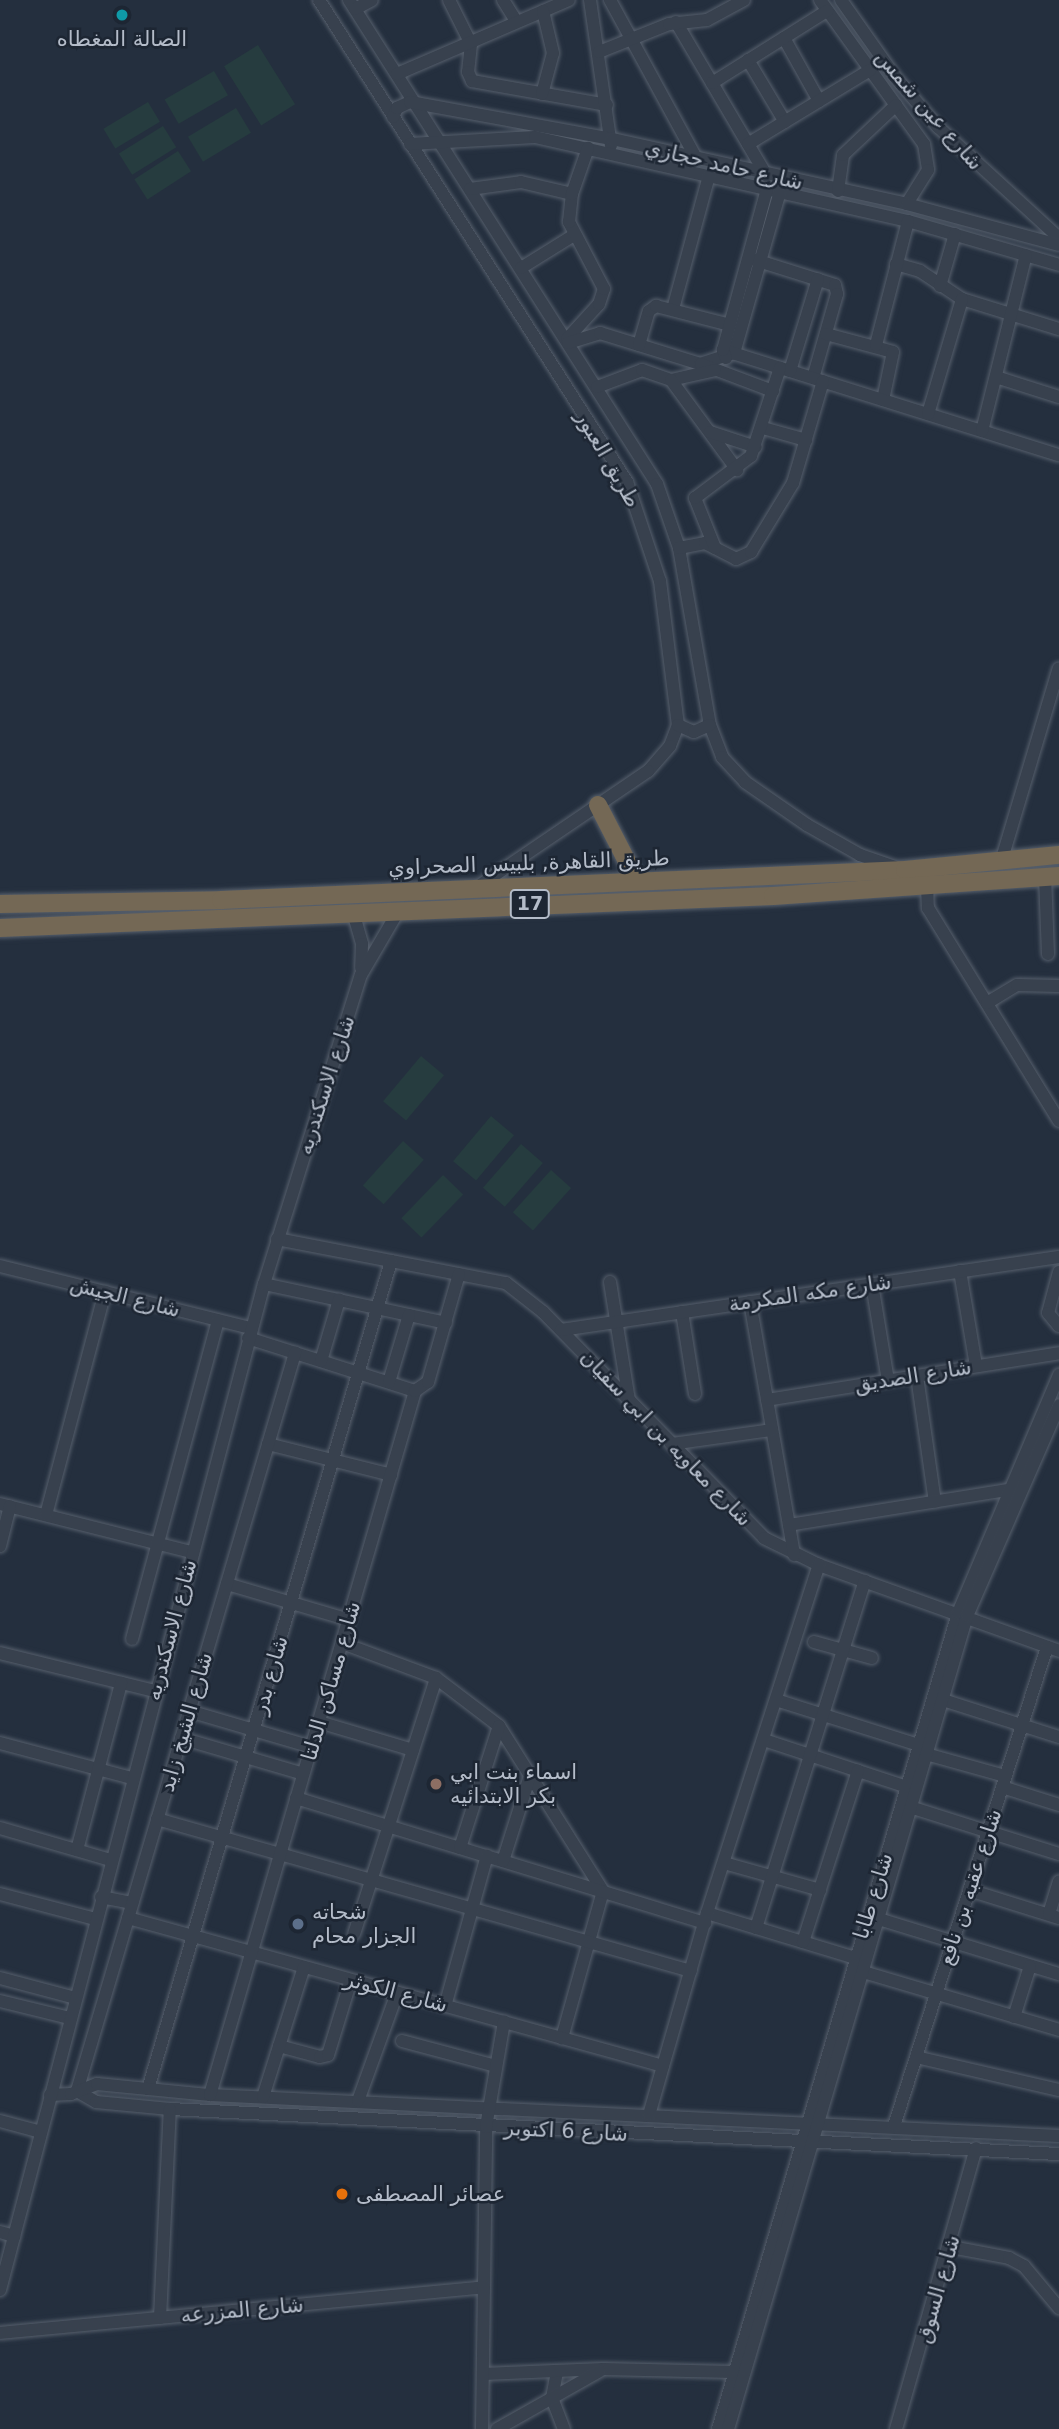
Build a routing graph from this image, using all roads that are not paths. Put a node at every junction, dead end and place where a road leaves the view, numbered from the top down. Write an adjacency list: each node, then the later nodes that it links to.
1 (318, 0): 29 (street, طريق العبور)
2 (372, 0): 11 (street)
3 (449, 0): 18 (street)
4 (503, 0): 14 (street)
5 (569, 0): 12 (street)
6 (610, 0): 17 (street)
7 (744, 0): 15 (street)
8 (820, 0): 13 (street, شارع عين شمس)
9 (841, 0): 48 (street, شارع عين شمس)
10 (593, 1): 19 (street)
11 (352, 5): 22 (street, طريق العبور)
12 (543, 11): 14 (street); 24 (street)
13 (827, 12): 16 (street); 21 (street, شارع عين شمس)
14 (516, 21): 18 (street)
15 (676, 22): 17 (street); 23 (street)
16 (784, 38): 20 (street); 25 (street)
17 (632, 39): 19 (street); 37 (street)
18 (471, 44): 22 (street); 24 (street)
19 (599, 52): 27 (street)
20 (748, 60): 23 (street); 30 (street)
21 (870, 70): 25 (street); 28 (street, شارع عين شمس)
22 (397, 75): 26 (street, طريق العبور)
23 (712, 83): 34 (street)
24 (542, 94): 27 (street)
25 (819, 101): 30 (street)
26 (415, 103): 29 (street); 31 (street, شارع حامد حجازي); 33 (street, طريق العبور)
27 (607, 105): 31 (street)
28 (896, 105): 42 (street); 44 (street, شارع عين شمس)
29 (393, 117): 32 (street, طريق العبور)
30 (785, 121): 34 (street)
31 (612, 139): 36 (street); 37 (street, شارع حامد حجازي)
32 (410, 144): 33 (street, شارع حامد حجازي); 88 (street, طريق العبور)
33 (441, 144): 35 (street, شارع حامد حجازي); 40 (street, طريق العبور)
34 (748, 144): 38 (street)
35 (588, 148): 36 (street, شارع حامد حجازي); 43 (street)
36 (609, 153): 39 (street, شارع حامد حجازي)
37 (696, 158): 38 (street, شارع حامد حجازي)
38 (766, 175): 42 (street, شارع حامد حجازي)
39 (709, 176): 41 (street, شارع حامد حجازي); 58 (street)
40 (470, 189): 43 (street); 54 (street, طريق العبور)
41 (773, 190): 45 (street, شارع حامد حجازي); 51 (street)
42 (838, 191): 44 (street, شارع حامد حجازي)
43 (572, 194): 47 (street)
44 (907, 204): 49 (street, شارع حامد حجازي)
45 (908, 221): 46 (street, شارع حامد حجازي); 52 (street)
46 (954, 234): 50 (street, شارع حامد حجازي); 56 (street)
47 (574, 235): 54 (street); 63 (street)
48 (1059, 238)
49 (1059, 245)
50 (1026, 256): 53 (street, شارع حامد حجازي); 59 (street)
51 (755, 260): 55 (street); 60 (street); 66 (street)
52 (896, 264): 56 (street); 65 (street)
53 (1059, 265)
54 (521, 268): 63 (street, طريق العبور)
55 (818, 279): 62 (street); 68 (street)
56 (940, 286): 57 (street)
57 (962, 299): 59 (street); 77 (street)
58 (673, 309): 60 (street); 64 (street)
59 (1011, 314): 61 (street); 70 (street)
60 (730, 325): 66 (street)
61 (1059, 329)
62 (826, 334): 65 (street); 72 (street)
63 (567, 341): 64 (street); 73 (street, طريق العبور)
64 (639, 345): 67 (street)
65 (876, 345): 76 (street)
66 (727, 354): 67 (street); 68 (street)
67 (700, 363): 69 (street)
68 (785, 369): 72 (street); 74 (street)
69 (716, 370): 71 (street); 74 (street)
70 (996, 377): 75 (street); 79 (street)
71 (671, 380): 73 (street); 80 (street)
72 (818, 380): 76 (street); 81 (street)
73 (597, 387): 85 (street, طريق العبور)
74 (772, 396): 78 (street)
75 (1059, 397)
76 (883, 400): 77 (street)
77 (928, 414): 79 (street)
78 (763, 428): 81 (street); 82 (street)
79 (982, 431): 83 (street)
80 (709, 432): 82 (street); 84 (street)
81 (806, 440): 86 (street)
82 (756, 447): 84 (street)
83 (1059, 455)
84 (737, 470): 86 (street)
85 (679, 548): 86 (street); 89 (street, طريق العبور)
86 (715, 548)
87 (1059, 668): 92 (street)
88 (678, 725): 89 (street); 90 (street)
89 (710, 725): 93 (street, طريق العبور)
90 (598, 805): 95 (highway); 97 (street)
91 (1059, 855): 92 (highway, طريق القاهرة, بلبيس الصحراوي / 17)
92 (1001, 862): 93 (highway, طريق القاهرة, بلبيس الصحراوي / 17)
93 (905, 870): 95 (highway, طريق القاهرة, بلبيس الصحراوي / 17)
94 (1052, 876): 96 (highway, طريق القاهرة, بلبيس الصحراوي / 17); 106 (street)
95 (637, 881): 97 (highway, طريق القاهرة, بلبيس الصحراوي / 17)
96 (926, 884): 101 (highway, طريق القاهرة, بلبيس الصحراوي / 17); 109 (street)
97 (476, 888): 99 (highway, طريق القاهرة, بلبيس الصحراوي / 17)
98 (63, 900): 99 (highway, طريق القاهرة, بلبيس الصحراوي / 17); 100 (highway, طريق القاهرة, بلبيس الصحراوي / 17); 104 (highway)
99 (105, 900): 103 (highway)
100 (0, 904)
101 (399, 910): 102 (highway, طريق القاهرة, بلبيس الصحراوي / 17); 107 (street, شارع الاسكندريه)
102 (353, 912): 103 (highway, طريق القاهرة, بلبيس الصحراوي / 17); 107 (street, شارع الاسكندريه)
103 (104, 924): 104 (highway, طريق القاهرة, بلبيس الصحراوي / 17)
104 (64, 926): 105 (highway, طريق القاهرة, بلبيس الصحراوي / 17)
105 (0, 928)
106 (1048, 954)
107 (361, 975): 112 (street, شارع الاسكندريه)
108 (1059, 986): 109 (street)
109 (987, 1003): 110 (street)
110 (1052, 1098): 111 (street)
111 (1059, 1121)
112 (277, 1238): 114 (street, شارع معاويه بن ابي سفيان); 120 (street, شارع الاسكندريه)
113 (1059, 1257): 116 (street, شارع مكه المكرمة)
114 (391, 1261): 118 (street, شارع معاويه بن ابي سفيان); 125 (street, شارع بدر)
115 (0, 1266): 122 (street, شارع الجيش)
116 (960, 1271): 121 (street, شارع مكه المكرمة); 137 (street)
117 (1059, 1272): 131 (street)
118 (459, 1274): 130 (street, شارع مساكن الدلتا); 132 (street, شارع معاويه بن ابي سفيان)
119 (610, 1282): 129 (street)
120 (264, 1284): 123 (street); 133 (street, شارع الاسكندريه)
121 (872, 1284): 124 (street, شارع مكه المكرمة); 141 (street)
122 (105, 1292): 128 (street, شارع الجيش); 156 (street)
123 (339, 1300): 125 (street); 136 (street)
124 (750, 1302): 126 (street, شارع مكه المكرمة); 145 (street)
125 (377, 1308): 127 (street); 138 (street, شارع بدر)
126 (682, 1312): 129 (street, شارع مكه المكرمة); 144 (street)
127 (409, 1315): 130 (street); 142 (street)
128 (218, 1320): 133 (street, شارع الجيش); 158 (street)
129 (617, 1322): 132 (street, شارع مكه المكرمة); 146 (street)
130 (446, 1323): 143 (street, شارع مساكن الدلتا)
131 (1059, 1326)
132 (561, 1330): 146 (street, شارع معاويه بن ابي سفيان)
133 (250, 1333): 134 (street, شارع الجيش); 160 (street, شارع الاسكندريه)
134 (295, 1353): 136 (street, شارع الجيش); 149 (street, شارع الشيخ زايد)
135 (1059, 1353): 137 (street, شارع الصديق)
136 (321, 1361): 138 (street, شارع الجيش)
137 (976, 1366): 140 (street, شارع الصديق)
138 (358, 1373): 142 (street, شارع الجيش); 151 (street, شارع بدر)
139 (1059, 1375): 153 (street, شارع طابا)
140 (917, 1376): 141 (street, شارع الصديق); 154 (street)
141 (888, 1381): 145 (street, شارع الصديق)
142 (389, 1382): 143 (street, شارع الجيش)
143 (415, 1391): 152 (street, شارع مساكن الدلتا)
144 (695, 1394)
145 (767, 1400): 148 (street)
146 (629, 1401): 150 (street, شارع معاويه بن ابي سفيان)
147 (1059, 1405): 166 (street, شارع طابا)
148 (772, 1430): 150 (street); 157 (street)
149 (268, 1444): 151 (street); 164 (street, شارع الشيخ زايد)
150 (671, 1444): 161 (street, شارع معاويه بن ابي سفيان)
151 (332, 1461): 152 (street); 165 (street, شارع بدر)
152 (391, 1475): 167 (street, شارع مساكن الدلتا)
153 (1008, 1490): 154 (street); 166 (street, شارع طابا)
154 (934, 1502): 157 (street)
155 (5, 1505): 156 (street); 159 (street)
156 (47, 1515): 158 (street)
157 (789, 1525): 161 (street)
158 (156, 1543): 160 (street); 168 (street)
159 (0, 1546)
160 (191, 1552): 177 (street, شارع الاسكندريه)
161 (794, 1555): 162 (street, شارع معاويه بن ابي سفيان)
162 (819, 1565): 163 (street, شارع معاويه بن ابي سفيان); 178 (street)
163 (865, 1581): 166 (street, شارع معاويه بن ابي سفيان); 172 (street)
164 (227, 1584): 165 (street); 180 (street, شارع الشيخ زايد)
165 (291, 1603): 167 (street); 185 (street, شارع بدر)
166 (962, 1614): 171 (street, شارع معاويه بن ابي سفيان); 179 (street, شارع طابا); 192 (street, شارع طابا)
167 (349, 1620): 170 (street, شارع مساكن الدلتا)
168 (132, 1639)
169 (814, 1642): 172 (street)
170 (342, 1643): 175 (street); 182 (street, شارع مساكن الدلتا)
171 (1053, 1649): 183 (street, شارع عقبه بن نافع)
172 (843, 1650): 174 (street); 181 (street)
173 (0, 1653): 176 (street)
174 (872, 1658)
175 (436, 1678): 184 (street); 191 (street)
176 (121, 1683): 177 (street); 195 (street)
177 (155, 1691): 199 (street, شارع الاسكندريه)
178 (776, 1700): 181 (street); 188 (street)
179 (943, 1700): 183 (street); 192 (street, شارع طابا)
180 (189, 1711): 185 (street); 187 (street, شارع الشيخ زايد)
181 (823, 1715): 192 (street); 193 (street)
182 (319, 1722): 190 (street, شارع مساكن الدلتا); 191 (street)
183 (1022, 1725): 186 (street); 200 (street, شارع عقبه بن نافع)
184 (499, 1726): 198 (street); 210 (street)
185 (254, 1730): 190 (street); 194 (street, شارع بدر)
186 (1059, 1737)
187 (181, 1738): 194 (street); 205 (street, شارع الشيخ زايد)
188 (764, 1740): 193 (street); 217 (street)
189 (0, 1743): 195 (street)
190 (311, 1747): 197 (street, شارع مساكن الدلتا)
191 (413, 1750): 206 (street)
192 (923, 1750): 200 (street); 201 (street, شارع طابا); 204 (street, شارع طابا)
193 (810, 1756): 196 (street); 218 (street)
194 (246, 1757): 197 (street); 209 (street, شارع بدر)
195 (98, 1769): 199 (street); 211 (street)
196 (858, 1771): 201 (street); 221 (street)
197 (303, 1774): 202 (street, شارع مساكن الدلتا)
198 (530, 1776): 216 (street); 223 (street)
199 (132, 1778): 215 (street, شارع الاسكندريه)
200 (1004, 1782): 203 (street); 208 (street, شارع عقبه بن نافع)
201 (907, 1787): 229 (street, شارع طابا)
202 (296, 1798): 206 (street); 212 (street, شارع مساكن الدلتا)
203 (1059, 1805)
204 (910, 1807): 208 (street); 229 (street, شارع طابا)
205 (157, 1819): 209 (street); 226 (street, شارع الشيخ زايد)
206 (389, 1826): 210 (street); 219 (street)
207 (0, 1828): 211 (street)
208 (988, 1832): 213 (street); 222 (street, شارع عقبه بن نافع)
209 (222, 1838): 212 (street); 235 (street, شارع بدر)
210 (460, 1848): 214 (street)
211 (76, 1850): 215 (street)
212 (279, 1854): 219 (street); 239 (street, شارع مساكن الدلتا)
213 (1059, 1854)
214 (487, 1856): 216 (street); 227 (street)
215 (110, 1860): 225 (street, شارع الاسكندريه)
216 (503, 1861): 223 (street)
217 (724, 1864): 218 (street); 231 (street)
218 (772, 1877): 221 (street); 233 (street)
219 (372, 1880): 227 (street); 234 (street)
220 (1059, 1882): 228 (street)
221 (820, 1890): 237 (street)
222 (969, 1890): 228 (street); 238 (street, شارع عقبه بن نافع)
223 (603, 1891): 231 (street); 236 (street)
224 (0, 1894): 232 (street)
225 (101, 1897): 226 (street); 232 (street, شارع الاسكندريه)
226 (132, 1903): 230 (street, شارع الشيخ زايد)
227 (473, 1909): 236 (street); 252 (street)
228 (1054, 1916)
229 (872, 1917): 238 (street); 240 (street, شارع طابا); 244 (street, شارع طابا)
230 (128, 1918): 235 (street, شارع الكوثر); 265 (street, شارع الشيخ زايد)
231 (706, 1918): 233 (street); 243 (street)
232 (95, 1919): 250 (street, شارع الاسكندريه)
233 (756, 1928): 237 (street)
234 (354, 1934)
235 (193, 1936): 239 (street, شارع الكوثر); 263 (street, شارع بدر)
236 (589, 1942): 243 (street); 257 (street)
237 (803, 1942): 240 (street)
238 (953, 1942): 241 (street); 249 (street, شارع عقبه بن نافع)
239 (251, 1952): 242 (street, شارع الكوثر); 267 (street, شارع مساكن الدلتا)
240 (855, 1958): 274 (street, شارع طابا)
241 (1030, 1966): 245 (street); 253 (street)
242 (304, 1967): 247 (street, شارع الكوثر); 259 (street)
243 (691, 1971): 262 (street)
244 (860, 1972): 249 (street); 277 (street, شارع طابا)
245 (1059, 1974)
246 (0, 1978): 250 (street)
247 (351, 1980): 248 (street, شارع الكوثر); 259 (street)
248 (397, 1993): 252 (street, شارع الكوثر); 269 (street)
249 (936, 1994): 253 (street); 260 (street, شارع عقبه بن نافع)
250 (75, 1998): 254 (street, شارع الاسكندريه)
251 (0, 2001): 254 (street)
252 (445, 2006): 255 (street, شارع الكوثر)
253 (1013, 2017): 256 (street)
254 (69, 2018): 266 (street, شارع الاسكندريه)
255 (504, 2022): 257 (street, شارع الكوثر); 261 (street)
256 (1059, 2030)
257 (562, 2038): 262 (street, شارع الكوثر)
258 (402, 2041): 261 (street)
259 (279, 2046): 268 (street)
260 (916, 2057): 264 (street); 275 (street, شارع عقبه بن نافع)
261 (496, 2066): 270 (street)
262 (663, 2066): 272 (street)
263 (148, 2089): 265 (street, شارع 6 اكتوبر); 267 (street, شارع 6 اكتوبر)
264 (1059, 2090)
265 (77, 2091): 266 (street, شارع 6 اكتوبر); 271 (street, شارع 6 اكتوبر)
266 (50, 2095): 278 (street, شارع الاسكندريه)
267 (210, 2095): 268 (street, شارع 6 اكتوبر)
268 (263, 2097): 269 (street, شارع 6 اكتوبر)
269 (358, 2101): 270 (street, شارع 6 اكتوبر)
270 (488, 2107): 272 (street, شارع 6 اكتوبر); 276 (street)
271 (170, 2109): 276 (street, شارع 6 اكتوبر); 291 (street)
272 (649, 2115): 274 (street, شارع 6 اكتوبر)
273 (0, 2122): 278 (street)
274 (804, 2126): 277 (street, شارع 6 اكتوبر); 281 (street, شارع طابا)
275 (894, 2126): 277 (street, شارع 6 اكتوبر); 279 (street, شارع 6 اكتوبر)
276 (485, 2127): 281 (street, شارع 6 اكتوبر); 288 (street)
277 (818, 2127): 281 (street, شارع طابا)
278 (41, 2132): 286 (street, شارع الاسكندريه)
279 (1018, 2133): 280 (street, شارع 6 اكتوبر); 283 (street)
280 (1059, 2136)
281 (806, 2142): 282 (street, شارع 6 اكتوبر); 295 (street, شارع طابا); 302 (street, شارع طابا)
282 (976, 2148): 283 (street, شارع 6 اكتوبر); 287 (street, شارع السوق)
283 (1015, 2151): 284 (street, شارع 6 اكتوبر)
284 (1059, 2154)
285 (0, 2232): 286 (street)
286 (14, 2236): 289 (street, شارع الاسكندريه)
287 (951, 2247): 290 (street); 303 (street, شارع السوق)
288 (484, 2287): 291 (street, شارع المزرعه); 296 (street)
289 (0, 2290)
290 (1059, 2308)
291 (160, 2318): 292 (street, شارع المزرعه)
292 (0, 2333)
293 (603, 2369): 294 (street); 295 (street); 297 (street)
294 (556, 2372): 296 (street); 297 (street)
295 (733, 2372): 301 (street, شارع طابا)
296 (483, 2374): 298 (street)
297 (552, 2398): 299 (street); 300 (street)
298 (482, 2429)
299 (497, 2429)
300 (564, 2429)
301 (718, 2429)
302 (728, 2429)
303 (897, 2429)

